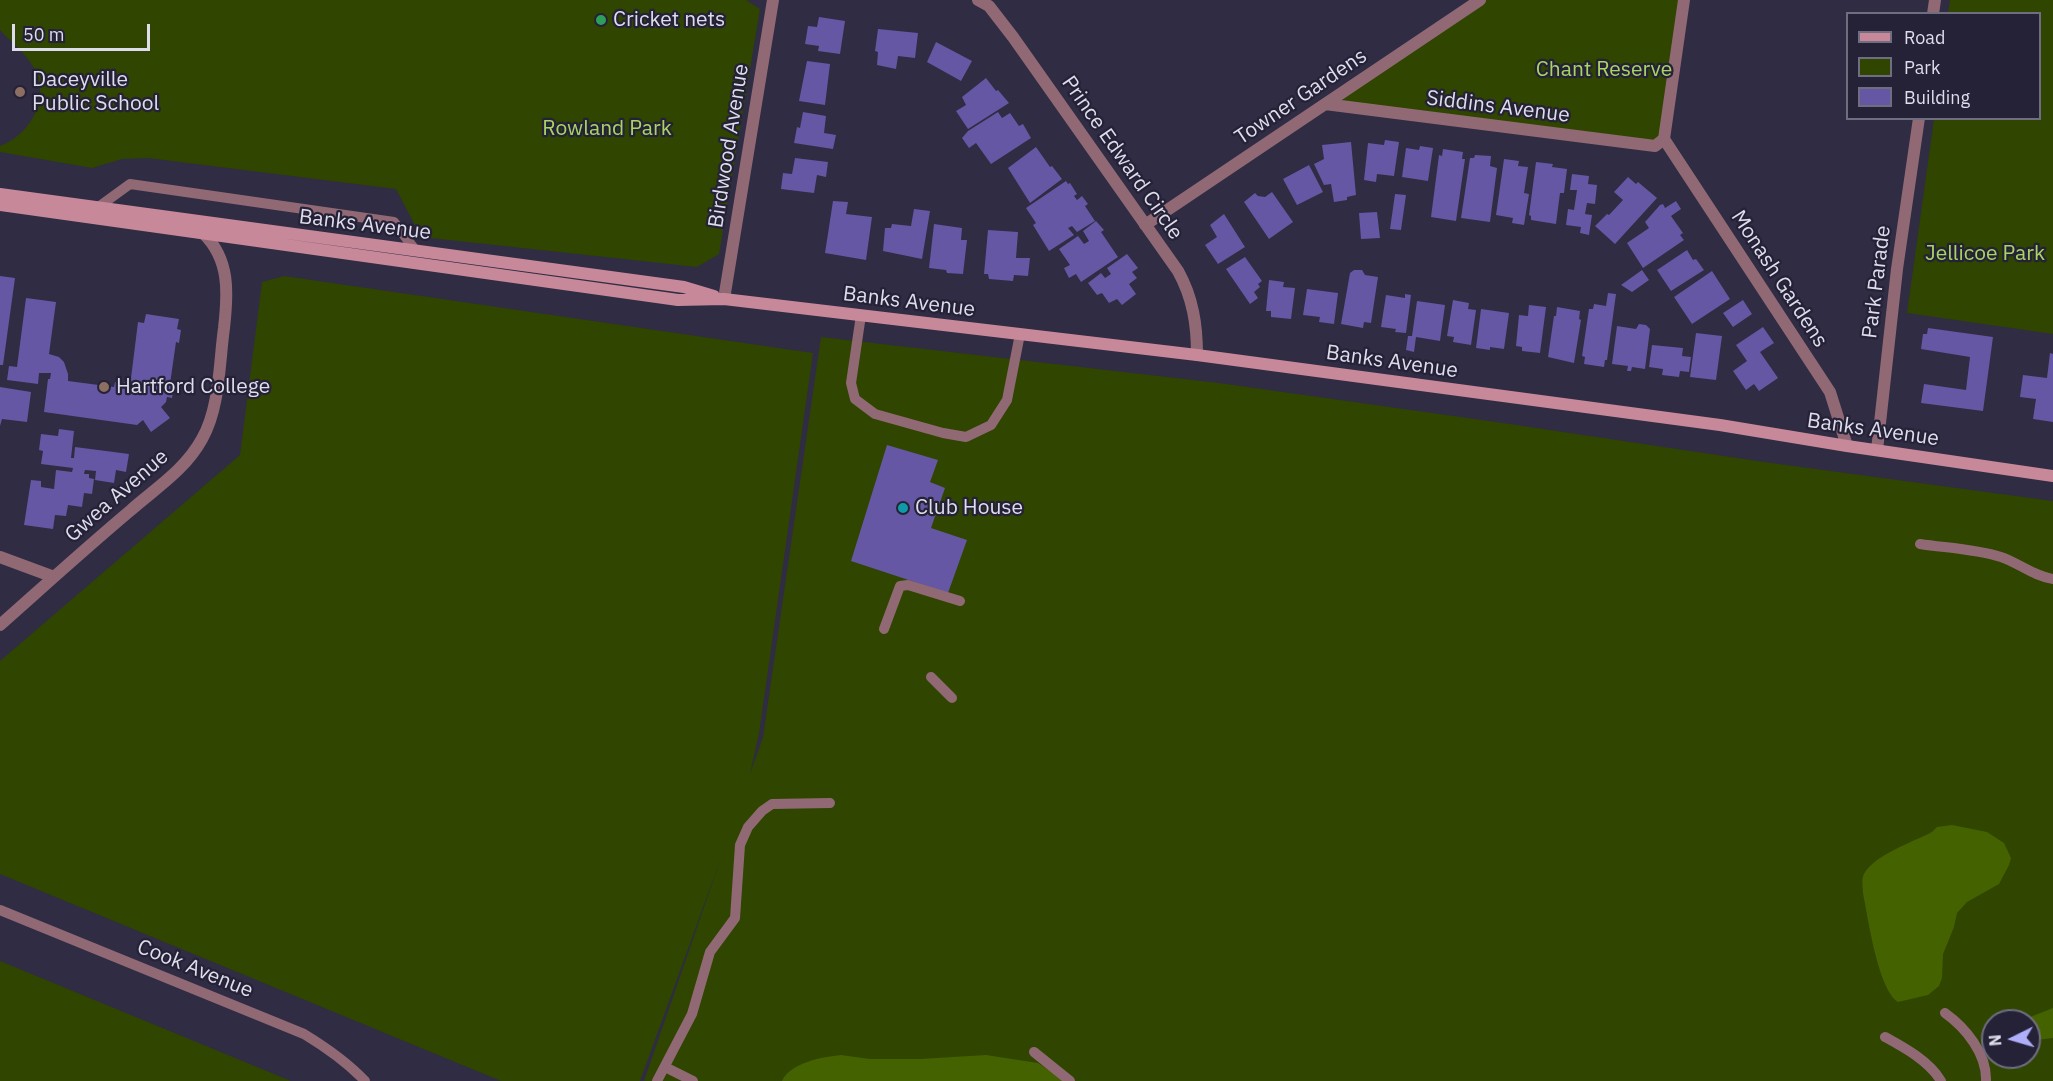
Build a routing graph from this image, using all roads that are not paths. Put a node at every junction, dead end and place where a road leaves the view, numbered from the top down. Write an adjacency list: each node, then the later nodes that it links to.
1 (774, 0): 14 (street, Birdwood Avenue)
2 (1480, 0): 5 (street, Towner Gardens)
3 (1684, 0): 7 (street)
4 (989, 2): 11 (street, Prince Edward Circle)
5 (1325, 104): 7 (street, Siddins Avenue); 11 (street, Towner Gardens)
6 (1919, 120): 19 (street, Park Parade)
7 (1664, 139): 18 (street, Monash Gardens)
8 (0, 194): 10 (street, Banks Avenue)
9 (0, 204): 12 (street, Banks Avenue)
10 (97, 208): 13 (street, Banks Avenue); 13 (lane)
11 (1145, 225): 17 (street, Prince Edward Circle)
12 (204, 234): 14 (street, Banks Avenue); 23 (street, Gwea Avenue)
13 (416, 251): 14 (street, Banks Avenue)
14 (724, 299): 15 (street, Banks Avenue)
15 (861, 315): 16 (street, Banks Avenue); 16 (lane)
16 (1020, 334): 17 (street, Banks Avenue)
17 (1197, 355): 18 (street, Banks Avenue)
18 (1847, 446): 19 (street, Banks Avenue)
19 (1877, 450): 20 (street, Banks Avenue)
20 (2053, 476)
21 (1920, 544): 24 (lane)
22 (0, 557): 23 (street)
23 (54, 577): 26 (street, Gwea Avenue)
24 (2053, 579)
25 (960, 601): 27 (lane)
26 (0, 624)
27 (884, 628)
28 (931, 677): 29 (lane)
29 (952, 698)
30 (830, 803): 35 (lane)
31 (0, 910): 36 (lane, Cook Avenue)
32 (1945, 1013): 41 (lane)
33 (1885, 1037): 40 (lane)
34 (1034, 1052): 39 (lane)
35 (665, 1066): 37 (lane); 38 (lane)
36 (365, 1081)
37 (657, 1081)
38 (693, 1081)
39 (1070, 1081)
40 (1941, 1081)
41 (1986, 1081)

